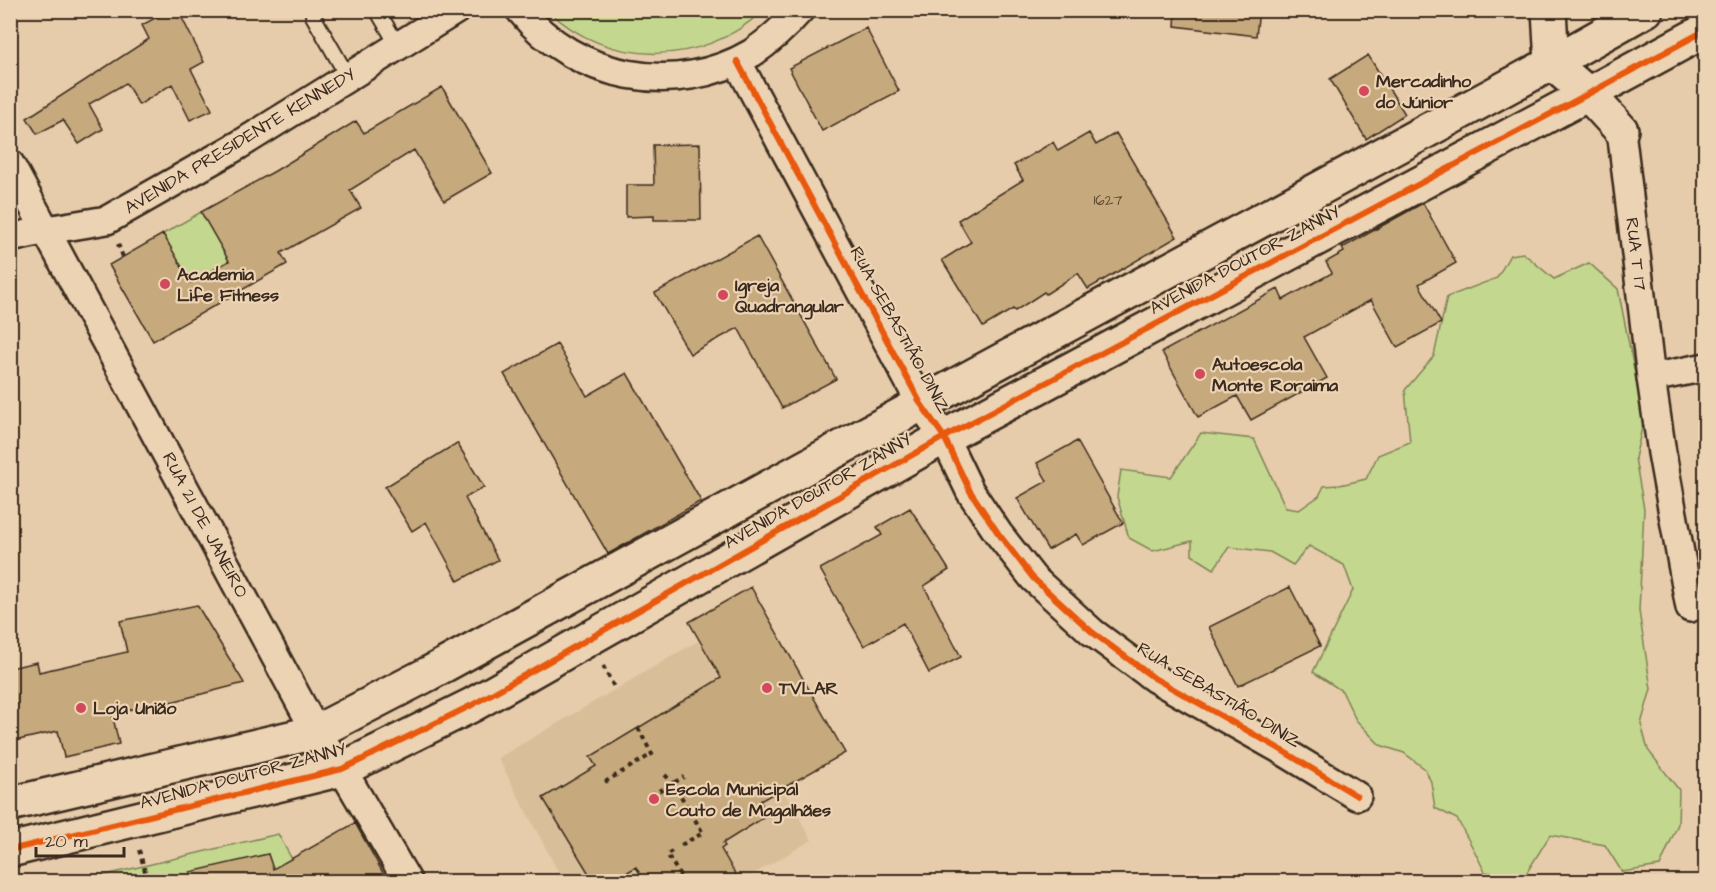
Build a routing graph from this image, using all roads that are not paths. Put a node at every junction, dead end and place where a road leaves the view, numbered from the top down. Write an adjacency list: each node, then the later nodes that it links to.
1 (377, 10): 9 (lane)
2 (456, 10): 9 (street, AVENIDA PRESIDENTE KENNEDY)
3 (520, 10): 10 (street)
4 (800, 10): 10 (street)
5 (1549, 10): 11 (street)
6 (1635, 14): 11 (street, AVENIDA DOUTOR ZANNY); 12 (street, RUA T 17)
7 (313, 16): 13 (lane)
8 (1706, 30): 12 (street, AVENIDA DOUTOR ZANNY)
9 (398, 46): 13 (street, AVENIDA PRESIDENTE KENNEDY)
10 (736, 61): 21 (street, RUA SEBASTIÃO DINIZ)
11 (1552, 63): 14 (street); 21 (street, AVENIDA DOUTOR ZANNY)
12 (1628, 72): 14 (street, AVENIDA DOUTOR ZANNY); 15 (street, RUA T 17)
13 (348, 77): 17 (street, AVENIDA PRESIDENTE KENNEDY)
14 (1588, 94): 15 (street); 22 (street, AVENIDA DOUTOR ZANNY)
15 (1621, 130): 20 (street, RUA T 17)
16 (10, 164): 17 (street, RUA 21 DE JANEIRO)
17 (47, 230): 18 (street, AVENIDA PRESIDENTE KENNEDY); 24 (street, RUA 21 DE JANEIRO)
18 (10, 238)
19 (1706, 367): 20 (street)
20 (1651, 378): 23 (street, RUA T 17)
21 (921, 404): 22 (street, RUA SEBASTIÃO DINIZ); 24 (street, AVENIDA DOUTOR ZANNY)
22 (944, 437): 25 (street, AVENIDA DOUTOR ZANNY); 26 (street, RUA SEBASTIÃO DINIZ)
23 (1690, 608)
24 (316, 732): 25 (street, RUA 21 DE JANEIRO); 27 (street, AVENIDA DOUTOR ZANNY)
25 (342, 769): 28 (street, AVENIDA DOUTOR ZANNY); 29 (street, RUA 21 DE JANEIRO)
26 (1356, 796)
27 (10, 804)
28 (10, 850)
29 (408, 882)

